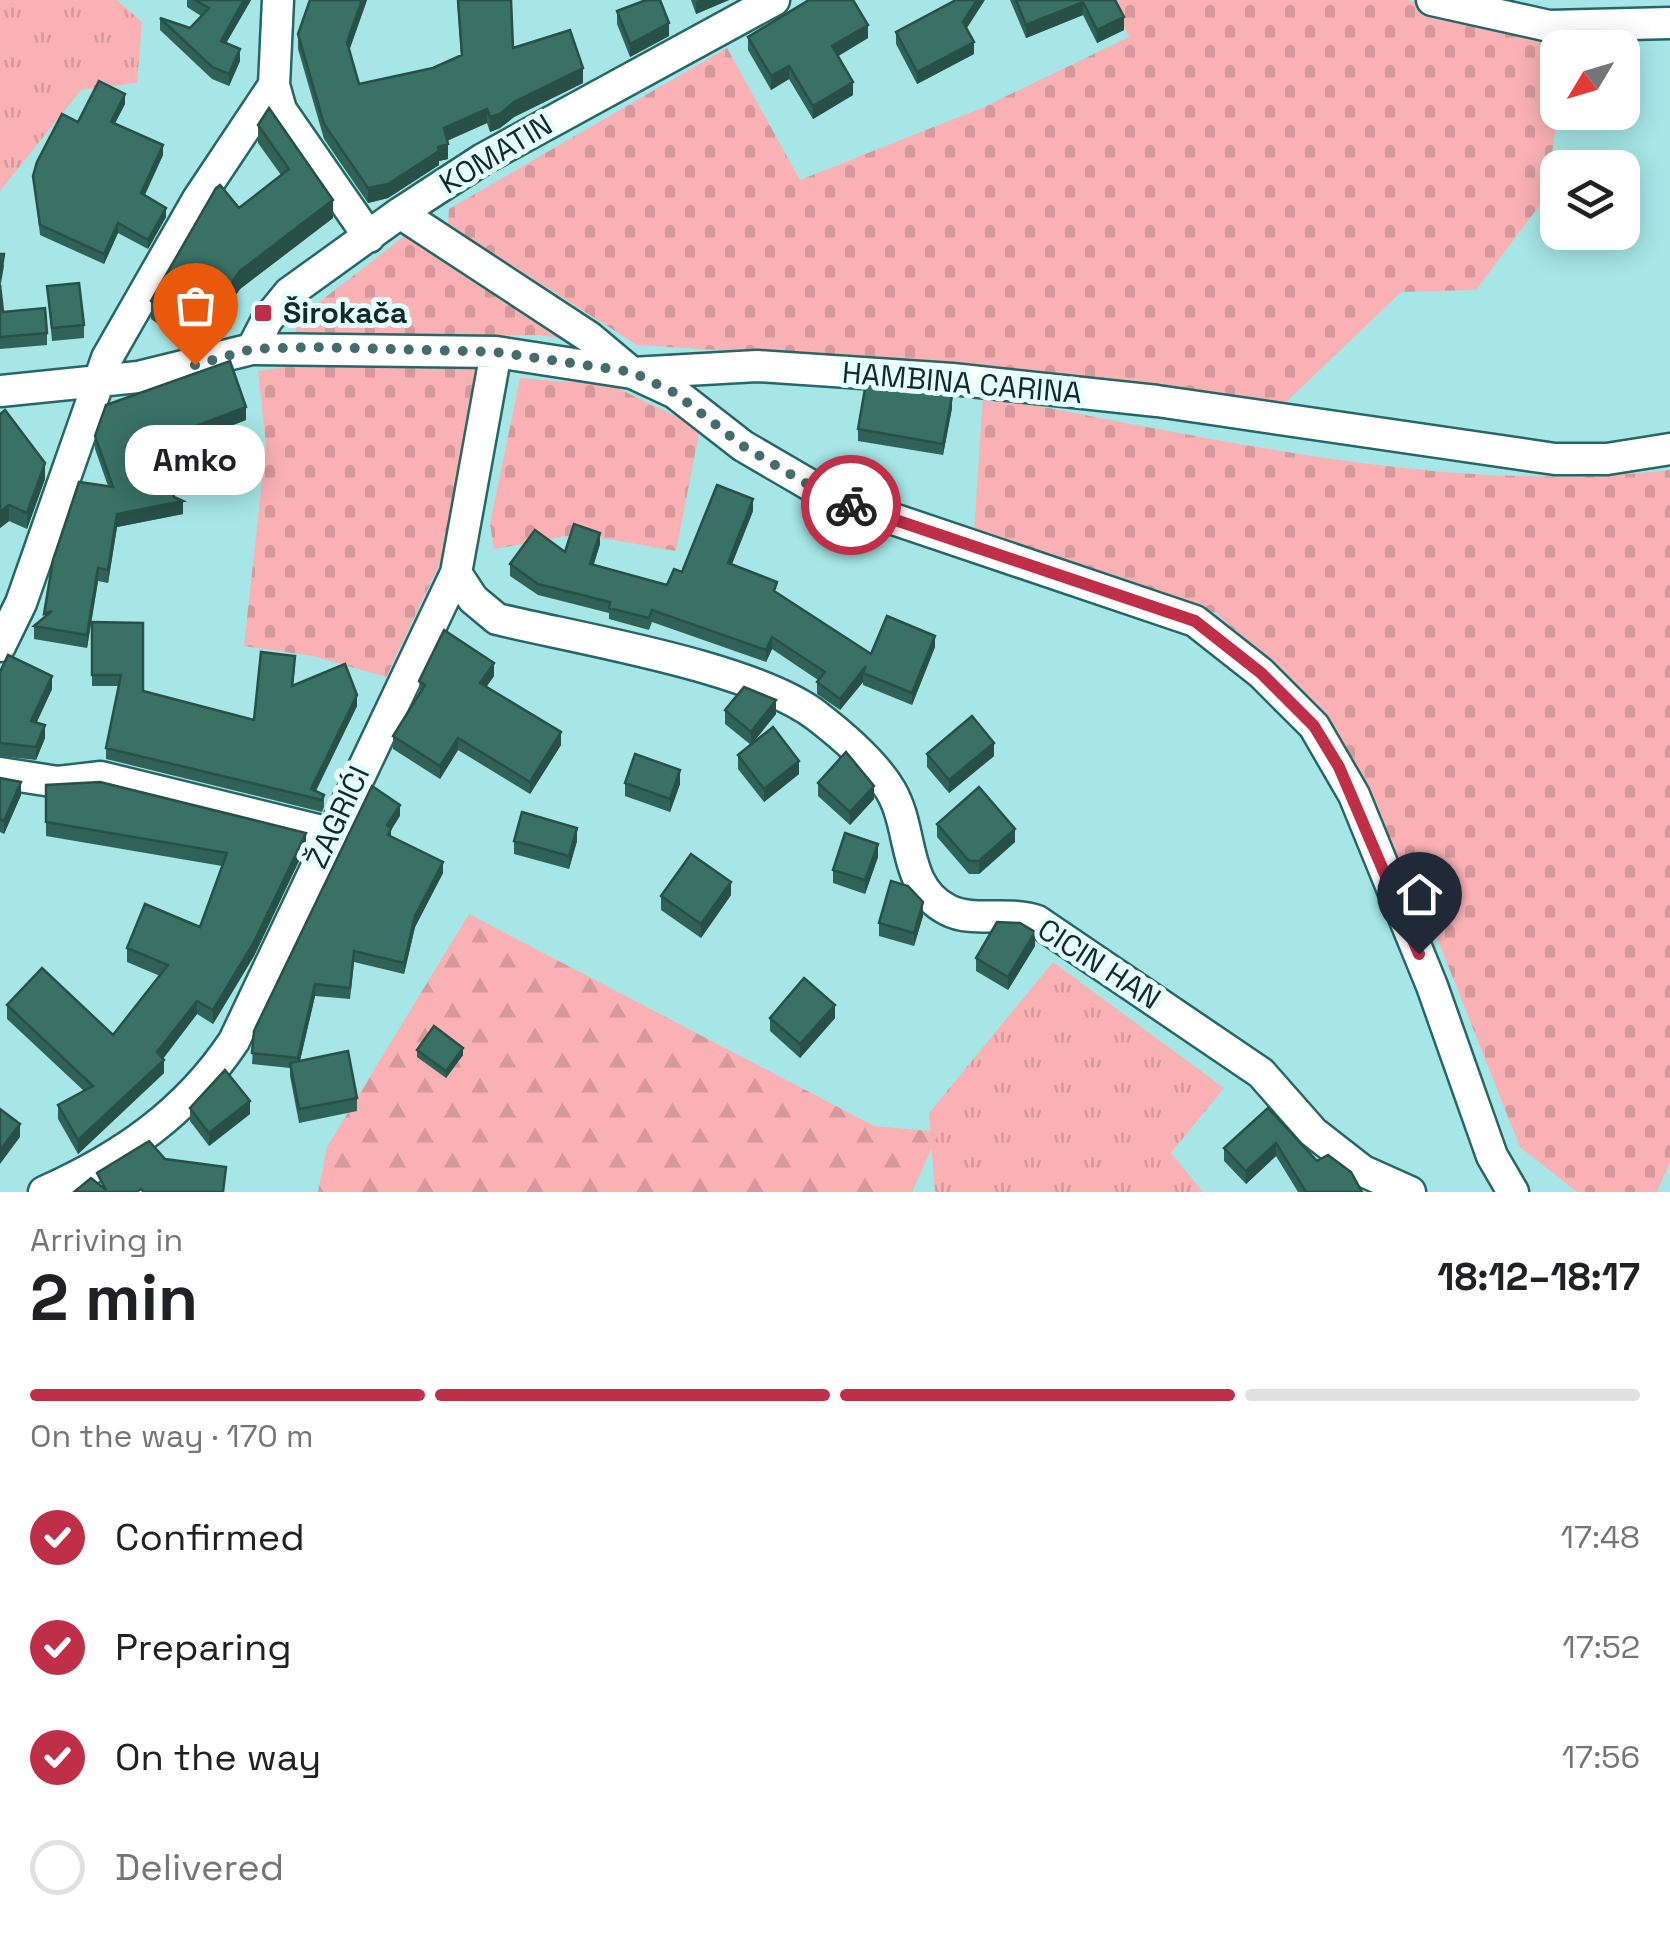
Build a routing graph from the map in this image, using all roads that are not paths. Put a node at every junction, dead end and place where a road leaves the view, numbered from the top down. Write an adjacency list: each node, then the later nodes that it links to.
1 (278, 0): 6 (street)
2 (774, 0): 7 (street, KOMATIN)
3 (1432, 0): 4 (street)
4 (1547, 13): 5 (street)
5 (1670, 24)
6 (274, 85): 8 (street); 12 (street)
7 (400, 214): 8 (street, KOMATIN); 11 (street)
8 (369, 237): 9 (street, KOMATIN)
9 (252, 349): 10 (street, HAMBINA CARINA); 12 (street, HAMBINA CARINA)
10 (496, 352): 11 (street, HAMBINA CARINA); 15 (street, ŽAGRIĆI)
11 (632, 372): 14 (street, HAMBINA CARINA); 19 (street)
12 (96, 382): 13 (street, HAMBINA CARINA); 16 (street)
13 (0, 391)
14 (1670, 450)
15 (456, 573): 18 (street, ŽAGRIĆI); 21 (street, CICIN HAN)
16 (0, 646)
17 (0, 773): 18 (street)
18 (330, 833): 20 (street, ŽAGRIĆI)
19 (1492, 1156): 22 (street); 23 (street)
20 (44, 1192)
21 (1410, 1192)
22 (1482, 1192)
23 (1513, 1192)

